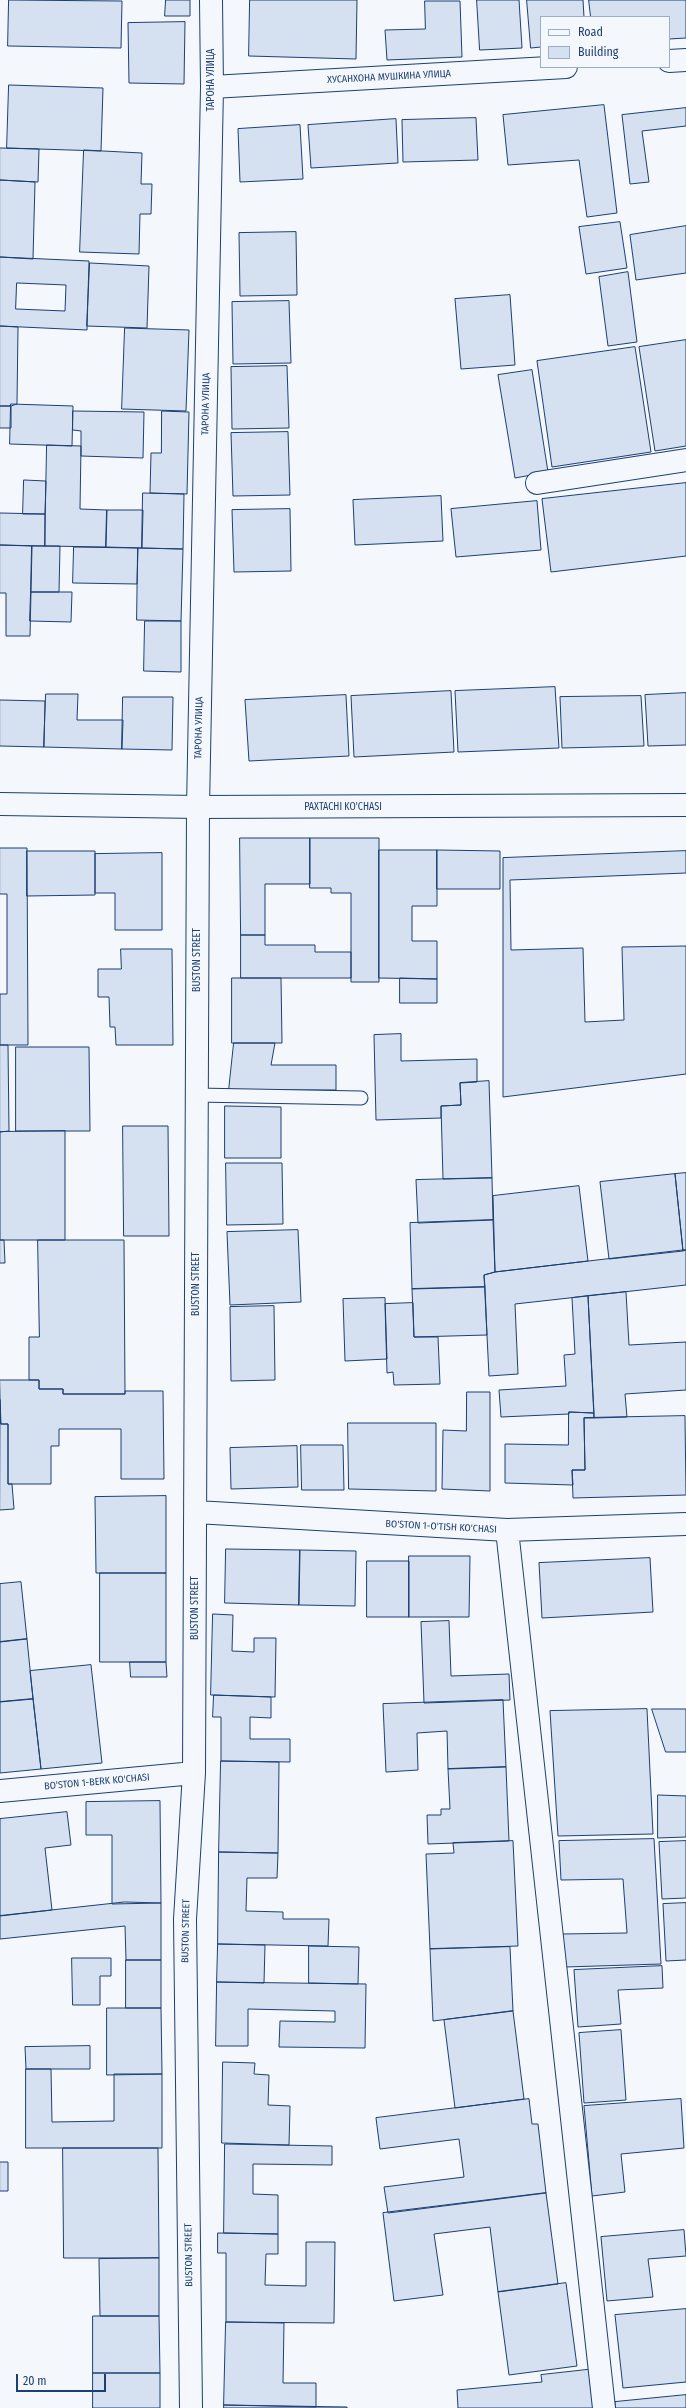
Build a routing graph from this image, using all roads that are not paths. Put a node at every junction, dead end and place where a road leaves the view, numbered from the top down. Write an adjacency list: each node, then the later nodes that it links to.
1 (211, 0): 5 (street, ТАРОНА УЛИЦА)
2 (686, 60): 3 (street)
3 (670, 61)
4 (548, 68): 5 (street, ХУСАНХОНА МУШКИНА УЛИЦА)
5 (212, 87): 10 (street, ТАРОНА УЛИЦА)
6 (686, 460): 7 (street)
7 (537, 483)
8 (0, 804): 10 (street, PAXTACHI KO'CHASI)
9 (686, 806): 10 (street, PAXTACHI KO'CHASI)
10 (198, 807): 11 (street, BUSTON STREET)
11 (196, 1095): 12 (lane); 13 (street, BUSTON STREET)
12 (361, 1098)
13 (196, 1512): 15 (street, BO'STON 1-O'TISH KO'CHASI); 16 (street, BUSTON STREET)
14 (686, 1524): 15 (street, BO'STON 1-O'TISH KO'CHASI)
15 (507, 1530): 19 (street)
16 (194, 1773): 17 (street, BO'STON 1-BERK KO'CHASI); 18 (street, BUSTON STREET)
17 (0, 1791)
18 (191, 2408)
19 (604, 2408)

